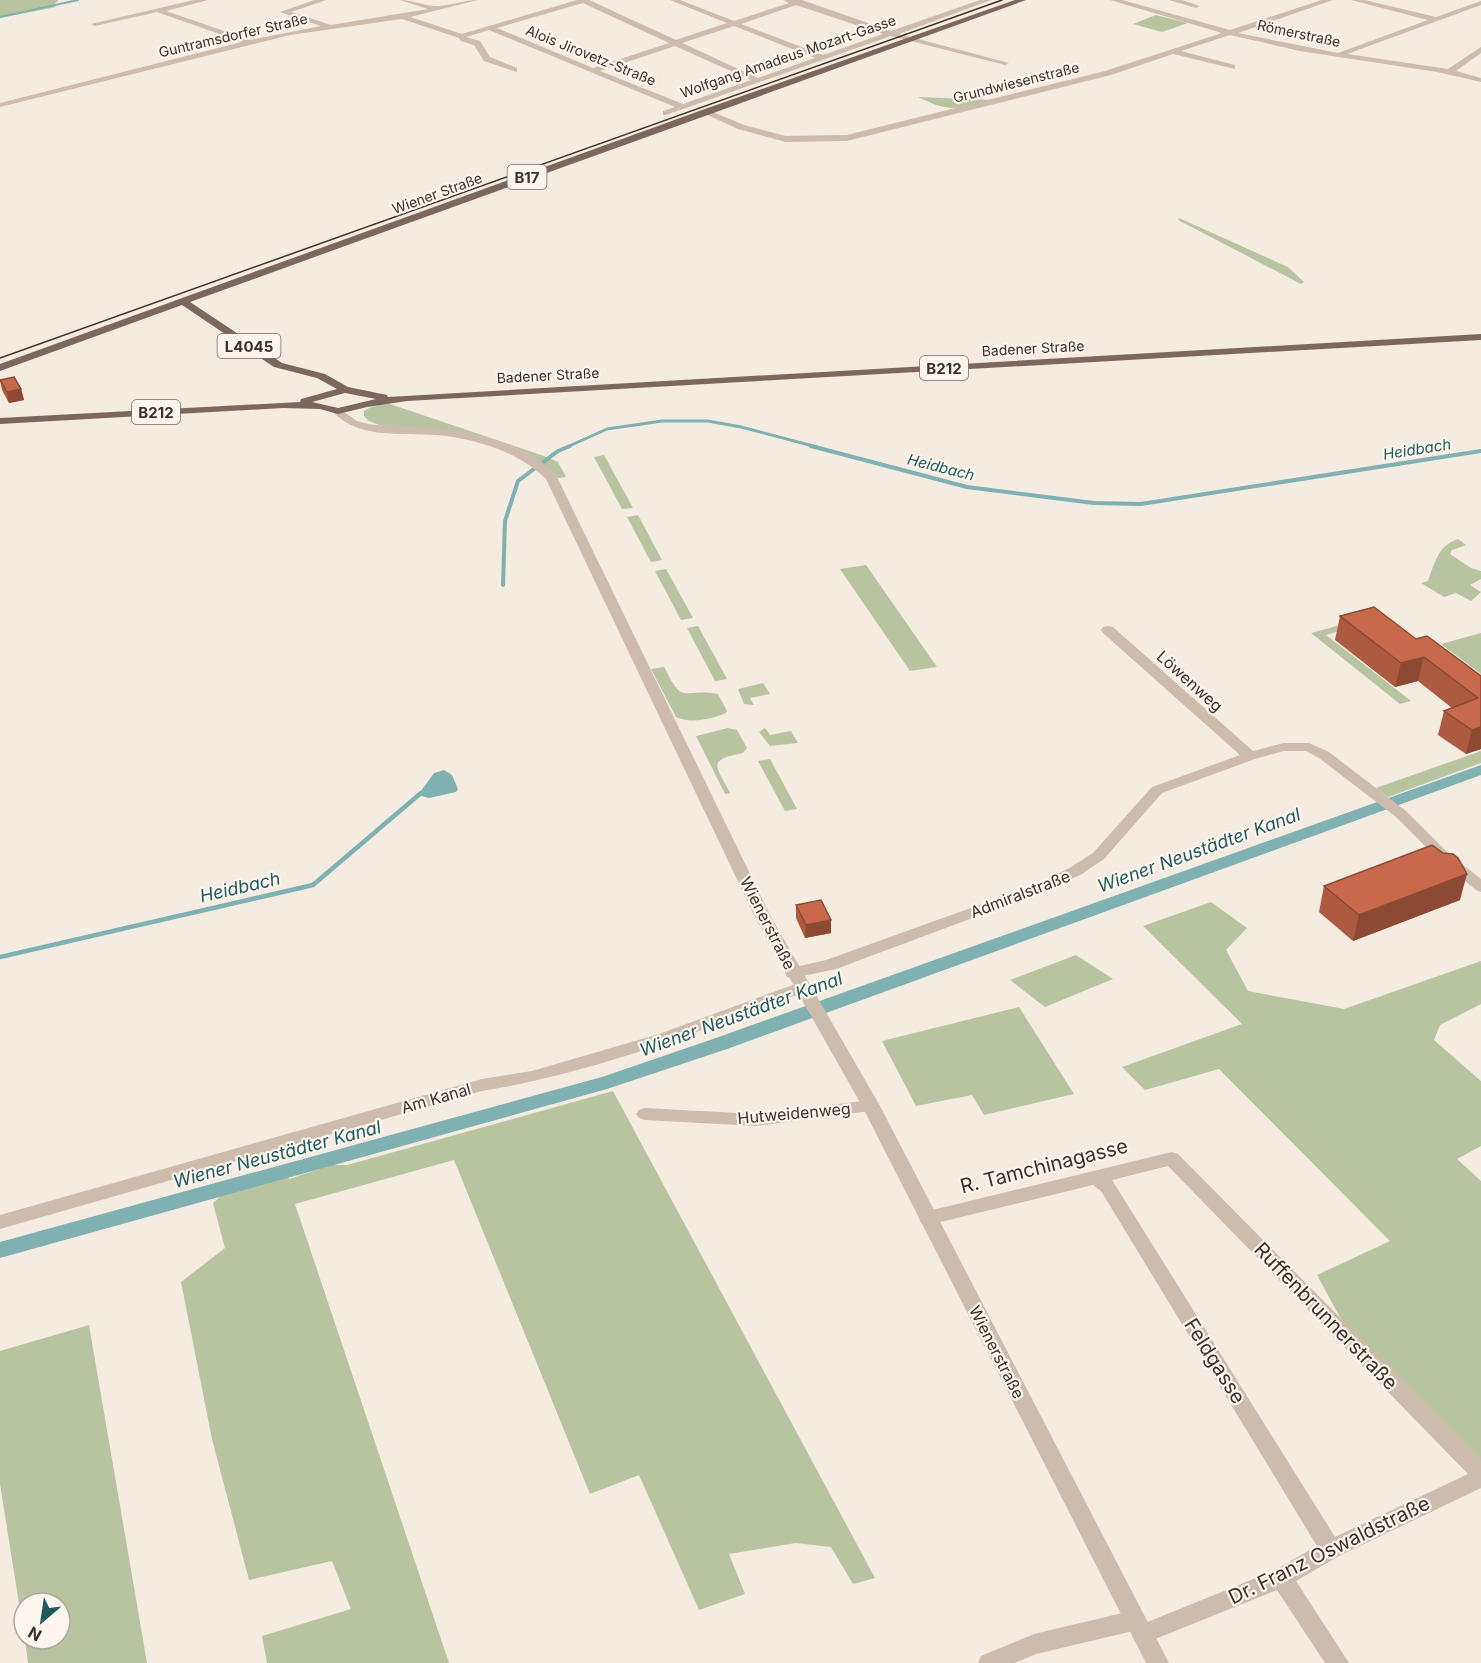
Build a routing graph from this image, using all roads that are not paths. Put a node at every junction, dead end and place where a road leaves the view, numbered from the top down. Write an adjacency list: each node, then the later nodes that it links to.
1 (204, 0): 20 (street)
2 (322, 0): 25 (street)
3 (404, 0): 19 (street)
4 (474, 0): 19 (street, Guntramsdorfer Straße)
5 (583, 0): 26 (street); 32 (street)
6 (674, 0): 23 (street)
7 (787, 0): 16 (street)
8 (805, 0): 16 (street)
9 (987, 0): 28 (street, Wolfgang Amadeus Mozart-Gasse)
10 (1022, 0): 30 (main road, Wiener Straße / B17)
11 (1114, 0): 27 (street, Römerstraße)
12 (1173, 0): 18 (street)
13 (1329, 0): 27 (street, Grundwiesenstraße)
14 (1355, 0): 22 (street)
15 (1464, 2): 17 (street)
16 (796, 3): 23 (street); 28 (street)
17 (1481, 5): 22 (street)
18 (1196, 6)
19 (437, 9): 21 (street, Guntramsdorfer Straße)
20 (157, 10): 24 (street); 31 (street)
21 (402, 16): 25 (street, Guntramsdorfer Straße); 29 (street)
22 (1439, 20): 35 (street)
23 (734, 22): 32 (street); 36 (street)
24 (95, 24)
25 (333, 27): 31 (street, Guntramsdorfer Straße)
26 (490, 28): 29 (street); 40 (street, Alois Jirovetz-Straße)
27 (1227, 32): 34 (street, Grundwiesenstraße); 35 (street, Römerstraße)
28 (888, 33): 30 (street); 36 (street, Wolfgang Amadeus Mozart-Gasse)
29 (462, 36): 39 (street)
30 (910, 39): 37 (street); 44 (main road, Wiener Straße / B17)
31 (250, 42): 45 (street, Guntramsdorfer Straße)
32 (673, 43): 40 (street); 43 (street)
33 (1481, 49): 41 (street)
34 (1171, 51): 38 (street); 47 (street, Grundwiesenstraße)
35 (1338, 56): 41 (street, Römerstraße)
36 (820, 57): 43 (street, Wolfgang Amadeus Mozart-Gasse)
37 (1005, 63)
38 (1232, 67)
39 (514, 70)
40 (594, 70): 46 (street, Alois Jirovetz-Straße)
41 (1449, 72): 42 (street, Römerstraße)
42 (1478, 78)
43 (756, 80): 44 (street); 46 (street, Wolfgang Amadeus Mozart-Gasse)
44 (777, 87): 47 (main road, Wiener Straße / B17)
45 (0, 105)
46 (682, 107): 48 (street, Wolfgang Amadeus Mozart-Gasse)
47 (705, 112): 49 (main road, Wiener Straße / B17)
48 (666, 113)
49 (183, 302): 51 (main road, Wiener Straße / B17); 52 (main road, L4045)
50 (1481, 337): 55 (main road, Badener Straße / B212)
51 (0, 368)
52 (321, 376): 53 (main road, L4045); 54 (main road)
53 (345, 390): 54 (main road, B212); 55 (main road, B212)
54 (323, 399): 56 (main road, B212); 57 (main road, B212)
55 (362, 403): 56 (main road, B212); 58 (street)
56 (338, 411): 58 (street, Wienerstraße)
57 (0, 421)
58 (367, 427): 62 (street, Wienerstraße)
59 (1108, 630): 60 (street, Löwenweg)
60 (1250, 756): 61 (street, Admiralstraße); 62 (street, Admiralstraße)
61 (1481, 887)
62 (801, 986): 63 (street, Wienerstraße); 68 (street, Am Kanal)
63 (871, 1106): 64 (street, Hutweidenweg); 67 (street, Wienerstraße)
64 (645, 1114)
65 (1172, 1159): 66 (street, R. Tamchinagasse); 69 (street, Ruffenbrunnerstraße)
66 (1095, 1176): 67 (street, R. Tamchinagasse); 70 (street, Feldgasse)
67 (928, 1218): 72 (street, Wienerstraße)
68 (0, 1222)
69 (1481, 1476): 70 (street, Dr. Franz Oswaldstraße)
70 (1331, 1549): 71 (street, Dr. Franz Oswaldstraße)
71 (1281, 1578): 72 (street, Dr. Franz Oswaldstraße); 75 (street)
72 (1139, 1627): 73 (street, Dr. Franz Oswaldstraße); 74 (street, Wienerstraße)
73 (989, 1663)
74 (1158, 1663)
75 (1338, 1663)

